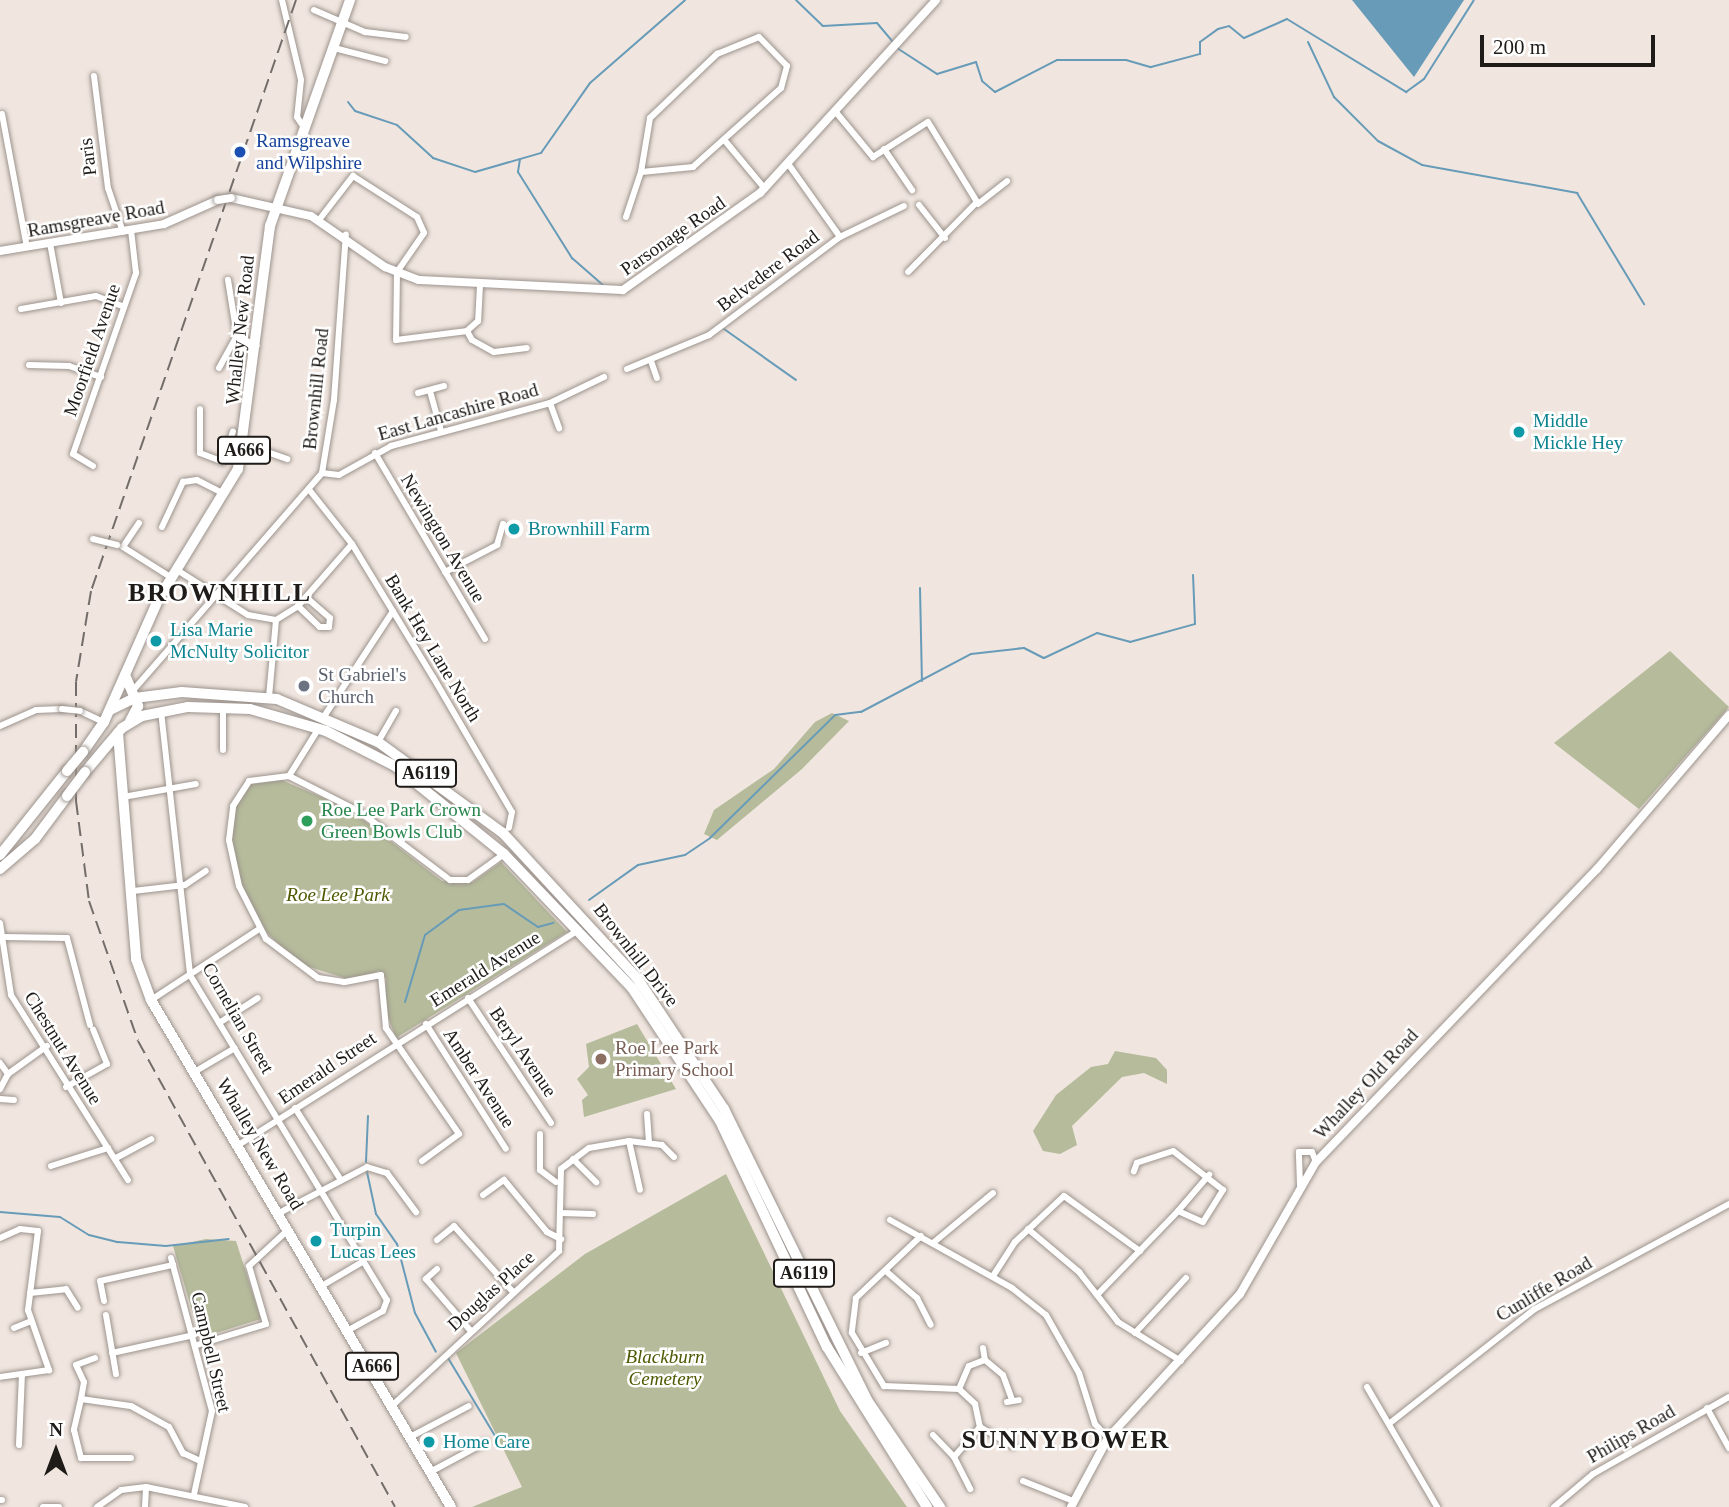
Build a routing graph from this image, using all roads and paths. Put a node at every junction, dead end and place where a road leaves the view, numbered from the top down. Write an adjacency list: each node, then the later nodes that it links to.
1 (282, 0): 12 (street)
2 (350, 0): 5 (highway, A666)
3 (936, 0): 10 (street, Parsonage Road)
4 (314, 10): 5 (street)
5 (341, 25): 6 (street); 7 (highway, A666)
6 (406, 37)
7 (334, 48): 8 (street); 12 (highway, Whalley New Road / A666)
8 (385, 61)
9 (94, 76): 26 (street, Paris)
10 (835, 111): 14 (street); 15 (street, Parsonage Road)
11 (2, 114): 31 (street)
12 (306, 131): 20 (highway, Whalley New Road / A666)
13 (726, 142): 16 (street); 16 (street); 18 (street)
14 (884, 149): 19 (street); 21 (street)
15 (789, 165): 18 (street, Parsonage Road); 28 (street)
16 (641, 172): 24 (street)
17 (1006, 181): 21 (street)
18 (765, 188): 36 (street, Parsonage Road)
19 (912, 190)
20 (276, 204): 25 (street, Parsonage Road); 26 (street, Ramsgreave Road, bridge); 42 (highway, Whalley New Road / A666)
21 (978, 204): 29 (street)
22 (919, 205): 29 (street)
23 (904, 206): 28 (street, Belvedere Road)
24 (626, 217)
25 (319, 220): 27 (street, Parsonage Road); 33 (street)
26 (127, 231): 30 (street, Ramsgreave Road); 38 (street, Moorfield Avenue)
27 (346, 234): 33 (street, Parsonage Road); 64 (street, Brownhill Road)
28 (840, 237): 44 (street, Belvedere Road)
29 (945, 238): 34 (street)
30 (50, 243): 31 (street, Ramsgreave Road); 37 (street)
31 (27, 247): 32 (street, Ramsgreave Road)
32 (0, 251)
33 (397, 272): 36 (street, Parsonage Road); 40 (street)
34 (908, 272)
35 (228, 280): 41 (street)
36 (480, 285): 40 (street)
37 (61, 303): 38 (street); 39 (street)
38 (124, 307): 48 (street, Moorfield Avenue)
39 (21, 309)
40 (467, 331): 43 (street)
41 (237, 336): 42 (street); 46 (street)
42 (257, 346): 59 (highway, Whalley New Road / A666)
43 (527, 348)
44 (651, 361): 47 (street, Belvedere Road); 50 (street)
45 (29, 365): 48 (street)
46 (219, 368)
47 (627, 369)
48 (101, 377): 63 (street, Moorfield Avenue)
49 (604, 377): 54 (street, East Lancashire Road)
50 (657, 377)
51 (444, 386): 52 (street)
52 (430, 391): 53 (street); 57 (street)
53 (418, 393)
54 (550, 403): 56 (street); 57 (street, East Lancashire Road)
55 (200, 410): 60 (street)
56 (559, 428)
57 (441, 431): 61 (street, East Lancashire Road)
58 (233, 432): 60 (street)
59 (244, 448): 60 (street); 62 (street); 66 (highway, Whalley New Road / A666)
60 (228, 449)
61 (375, 453): 64 (street, East Lancashire Road); 73 (street, Newington Avenue)
62 (287, 459)
63 (93, 466)
64 (322, 473): 65 (street, Brownhill Road)
65 (311, 492): 71 (street, Bank Hey Lane North); 75 (street, Brownhill Road)
66 (226, 494): 69 (street); 74 (highway, Whalley New Road / A666)
67 (139, 523): 72 (street)
68 (503, 524): 73 (street)
69 (162, 527)
70 (93, 539): 72 (street, bridge)
71 (352, 544): 76 (street); 78 (street, Bank Hey Lane North)
72 (120, 546): 74 (street)
73 (445, 572): 80 (street, Newington Avenue)
74 (175, 574): 75 (street); 81 (highway, Whalley New Road / A666)
75 (220, 597): 79 (street); 82 (street, Brownhill Road)
76 (306, 597): 77 (street); 77 (street)
77 (298, 606): 79 (street)
78 (393, 611): 88 (street); 102 (street, Bank Hey Lane North)
79 (276, 620): 83 (street)
80 (485, 639)
81 (127, 669): 82 (highway); 85 (highway, Whalley New Road / A666)
82 (135, 692): 83 (highway, Brownhill Drive / A6119); 85 (highway, A6119); 92 (highway, A666)
83 (269, 697): 88 (highway, Brownhill Drive / A6119)
84 (223, 706): 86 (highway, Brownhill Drive / A6119); 93 (highway, Brownhill Drive / A6119); 96 (street)
85 (110, 710): 90 (highway, Whalley New Road / A666)
86 (161, 711): 92 (highway, Brownhill Drive / A6119); 100 (street, Cornelian Street)
87 (396, 711): 94 (street)
88 (325, 715): 94 (highway, Brownhill Drive / A6119)
89 (1729, 715): 144 (street, Whalley Old Road)
90 (104, 722): 91 (street, bridge); 92 (highway); 95 (highway, Whalley New Road / A666); 104 (highway, bridge)
91 (0, 726)
92 (122, 728): 95 (highway, A6119); 97 (highway, Whalley New Road / A666)
93 (319, 728): 98 (street); 103 (highway, Brownhill Drive / A6119)
94 (378, 742): 110 (highway, Brownhill Drive / A6119)
95 (108, 744): 97 (highway, Whalley New Road / A666); 105 (highway, A6119, bridge)
96 (223, 750)
97 (119, 773): 101 (highway, Whalley New Road / A666)
98 (289, 776): 103 (street); 111 (street)
99 (196, 785): 100 (street)
100 (169, 792): 101 (street); 107 (street, Cornelian Street)
101 (123, 797): 108 (highway, Whalley New Road / A666)
102 (509, 828)
103 (504, 854): 110 (highway, Brownhill Drive / A6119)
104 (0, 855)
105 (0, 869)
106 (206, 871): 107 (street)
107 (179, 886): 108 (street); 113 (street, Cornelian Street)
108 (134, 891): 116 (highway, Whalley New Road / A666)
109 (0, 923): 112 (street, Chestnut Avenue)
110 (586, 926): 115 (street, Emerald Avenue); 240 (highway, Brownhill Drive / A6119); 241 (highway, Brownhill Drive / A6119)
111 (259, 929): 113 (street); 119 (street)
112 (4, 937): 120 (street, Chestnut Avenue); 125 (street)
113 (190, 975): 116 (street); 117 (street, Cornelian Street)
114 (258, 998): 117 (street)
115 (468, 998): 118 (street, Emerald Avenue); 132 (street, Beryl Avenue)
116 (151, 1000): 123 (highway, Whalley New Road / A666)
117 (219, 1023): 121 (street, Cornelian Street)
118 (426, 1024): 119 (street, Emerald Avenue); 139 (street, Amber Avenue)
119 (396, 1042): 129 (street, Emerald Street); 143 (street)
120 (47, 1046): 124 (street); 125 (street, Chestnut Avenue)
121 (235, 1048): 123 (street); 131 (street, Cornelian Street)
122 (0, 1063): 124 (street)
123 (196, 1071): 137 (highway, Whalley New Road / A666)
124 (8, 1074): 126 (street)
125 (66, 1087): 138 (street, Chestnut Avenue)
126 (0, 1088)
127 (0, 1099): 128 (street)
128 (13, 1100)
129 (295, 1108): 131 (street, Emerald Street); 148 (street)
130 (647, 1114): 136 (street)
131 (278, 1119): 137 (street, Emerald Street); 153 (street, Cornelian Street)
132 (551, 1124)
133 (540, 1134): 150 (street)
134 (151, 1139): 141 (street)
135 (629, 1141): 136 (street); 142 (street); 154 (street)
136 (649, 1141): 140 (street)
137 (240, 1144): 160 (highway, Whalley New Road / A666)
138 (108, 1148): 141 (street, Chestnut Avenue); 145 (street)
139 (506, 1149)
140 (674, 1157)
141 (116, 1158): 149 (street, Chestnut Avenue)
142 (573, 1159): 150 (street); 151 (street)
143 (422, 1161)
144 (1316, 1162): 152 (street, Whalley Old Road); 152 (street)
145 (51, 1166)
146 (1134, 1171): 147 (street)
147 (1209, 1175): 159 (street); 159 (street)
148 (338, 1177): 153 (street); 158 (street)
149 (128, 1180)
150 (556, 1182): 161 (street)
151 (596, 1182)
152 (1300, 1185): 200 (street, Whalley Old Road)
153 (321, 1188): 160 (street); 172 (street, Cornelian Street)
154 (640, 1190)
155 (993, 1192): 170 (street)
156 (484, 1195): 168 (street)
157 (1729, 1204): 212 (street, Cunliffe Road)
158 (404, 1211)
159 (1178, 1211): 171 (street)
160 (281, 1212): 164 (highway, Whalley New Road / A666)
161 (561, 1213): 162 (street); 168 (street)
162 (593, 1214)
163 (890, 1220): 166 (street)
164 (290, 1228): 179 (highway, Whalley New Road / A666); 194 (street)
165 (1028, 1229): 171 (street); 176 (street); 182 (street)
166 (921, 1236): 170 (street); 175 (street)
167 (0, 1238): 181 (street)
168 (561, 1239): 180 (street, Douglas Place)
169 (437, 1240): 180 (street)
170 (933, 1243): 176 (street)
171 (1140, 1251): 182 (street)
172 (363, 1261): 179 (street); 189 (street, Cornelian Street)
173 (116, 1268): 177 (street)
174 (437, 1269): 190 (street)
175 (887, 1272): 187 (street); 197 (street)
176 (993, 1276): 216 (street)
177 (118, 1277): 183 (street); 192 (street, Campbell Street)
178 (1186, 1278): 191 (street)
179 (325, 1284): 189 (highway, Whalley New Road / A666)
180 (513, 1292): 190 (street, Douglas Place)
181 (30, 1293): 184 (street); 186 (street)
182 (1097, 1295): 191 (street)
183 (104, 1301)
184 (78, 1308)
185 (106, 1315): 196 (street)
186 (31, 1321): 188 (street); 201 (street)
187 (931, 1325)
188 (13, 1328)
189 (351, 1329): 209 (highway, Whalley New Road / A666)
190 (470, 1331): 209 (street, Douglas Place)
191 (1135, 1333): 200 (street)
192 (194, 1335): 194 (street, Campbell Street); 196 (street)
193 (886, 1343): 197 (street)
194 (197, 1345): 224 (street, Campbell Street)
195 (983, 1348): 199 (street)
196 (112, 1353): 202 (street)
197 (861, 1353): 205 (street)
198 (95, 1358): 207 (street)
199 (985, 1360): 205 (street); 208 (street)
200 (1182, 1362): 216 (street, Whalley Old Road)
201 (22, 1374): 203 (street); 218 (street)
202 (116, 1374)
203 (0, 1377)
204 (1367, 1387): 212 (street)
205 (959, 1390): 213 (street)
206 (1729, 1397): 211 (street, Philips Road)
207 (81, 1399): 222 (street); 224 (street)
208 (1013, 1401)
209 (394, 1404): 215 (highway, Whalley New Road / A666)
210 (469, 1406): 215 (street)
211 (1707, 1408): 220 (street); 243 (street, Philips Road)
212 (1390, 1423): 242 (street)
213 (980, 1427): 219 (street); 221 (street)
214 (933, 1435): 221 (street)
215 (412, 1436): 226 (highway, Whalley New Road / A666)
216 (1108, 1438): 232 (street, Whalley Old Road)
217 (486, 1442): 226 (street)
218 (19, 1445)
219 (1013, 1447)
220 (1729, 1448)
221 (954, 1457): 229 (street)
222 (81, 1458): 223 (street); 225 (street)
223 (131, 1458)
224 (200, 1461): 230 (street, Campbell Street)
225 (78, 1468)
226 (432, 1471): 239 (highway, Whalley New Road / A666)
227 (1023, 1481): 232 (street)
228 (146, 1488): 230 (street); 235 (street); 236 (street)
229 (970, 1489)
230 (194, 1494): 231 (street)
231 (211, 1498): 237 (street); 238 (street)
232 (1072, 1504)
233 (43, 1507): 234 (street)
234 (59, 1507)
235 (97, 1507)
236 (145, 1507)
237 (211, 1507)
238 (245, 1507)
239 (451, 1507)
240 (927, 1507)
241 (940, 1507)
242 (1436, 1507)
243 (1554, 1507)

